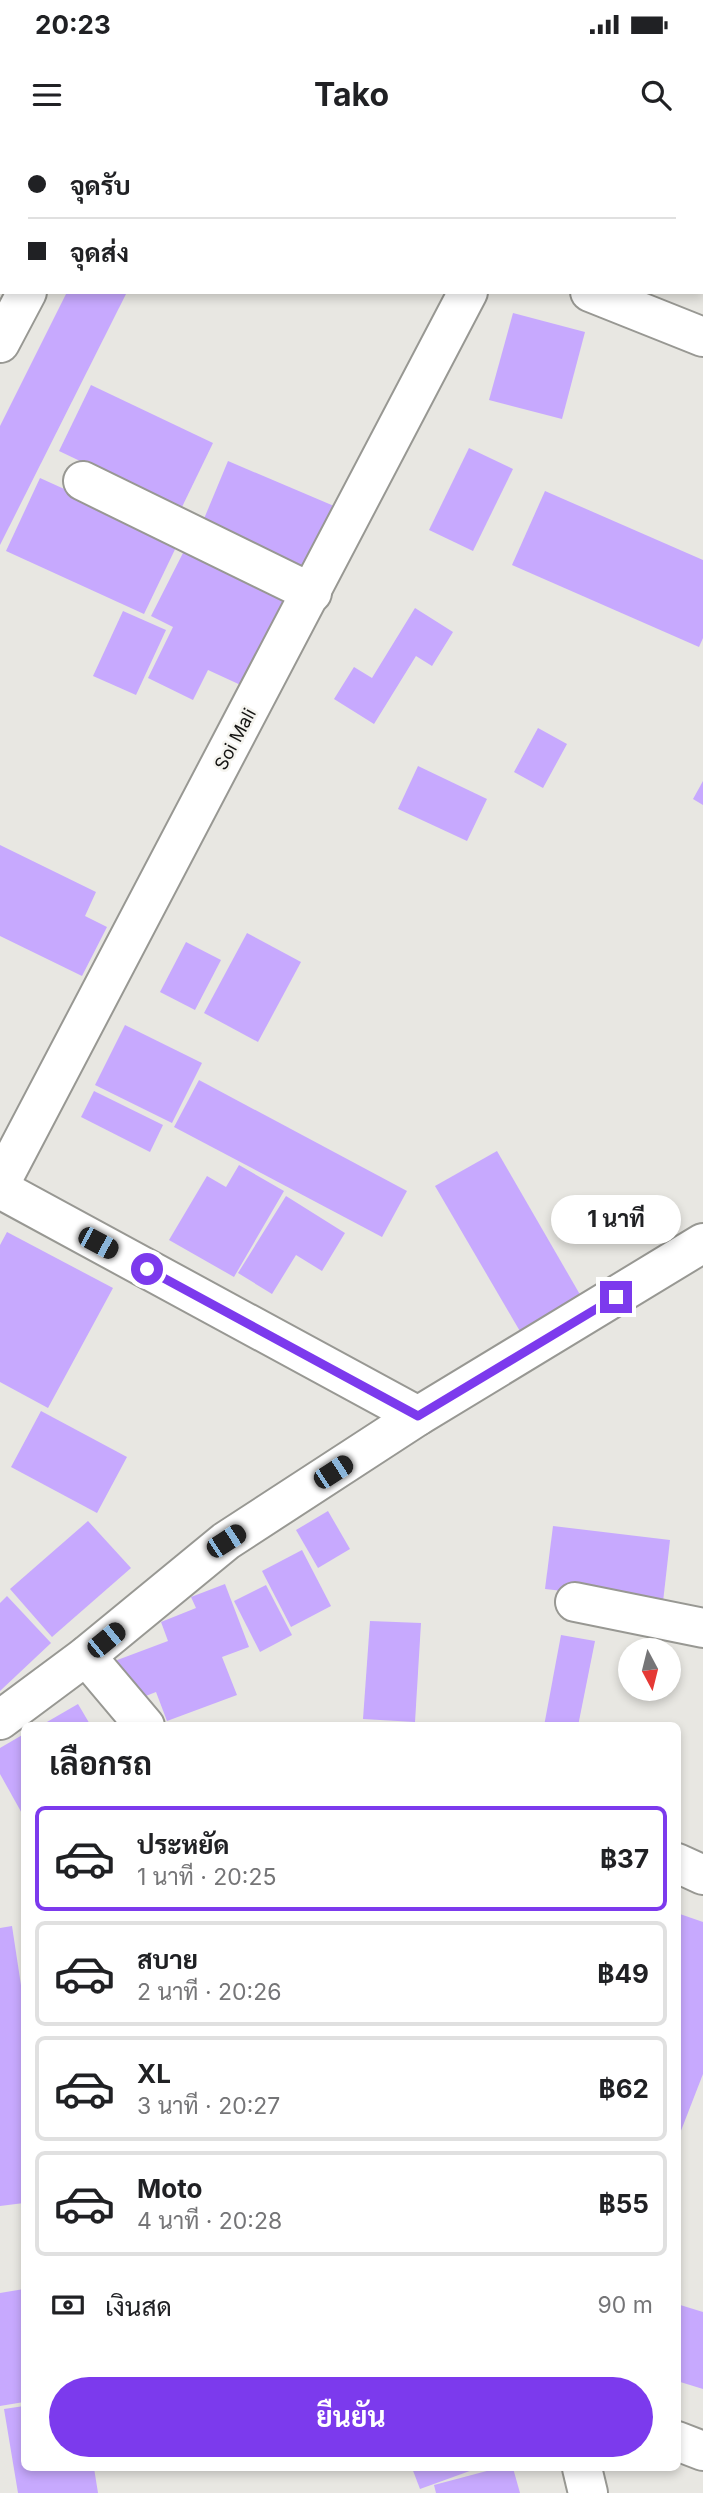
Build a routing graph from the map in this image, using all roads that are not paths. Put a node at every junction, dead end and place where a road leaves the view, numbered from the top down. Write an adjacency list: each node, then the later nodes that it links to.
1 (26, 294): 5 (street)
2 (467, 294): 7 (street, Soi Mali)
3 (595, 294): 4 (street)
4 (703, 337)
5 (0, 343)
6 (83, 481): 7 (street)
7 (312, 593): 8 (street, Soi Mali)
8 (0, 1187): 10 (street)
9 (703, 1243): 10 (street)
10 (418, 1416): 13 (street)
11 (575, 1602): 12 (street)
12 (703, 1628)
13 (86, 1656): 14 (street); 15 (street)
14 (0, 1720)
15 (142, 1722)
16 (681, 1865): 17 (street)
17 (703, 1875)
18 (681, 2443): 19 (street)
19 (703, 2451)
20 (583, 2471): 21 (street)
21 (588, 2493)

